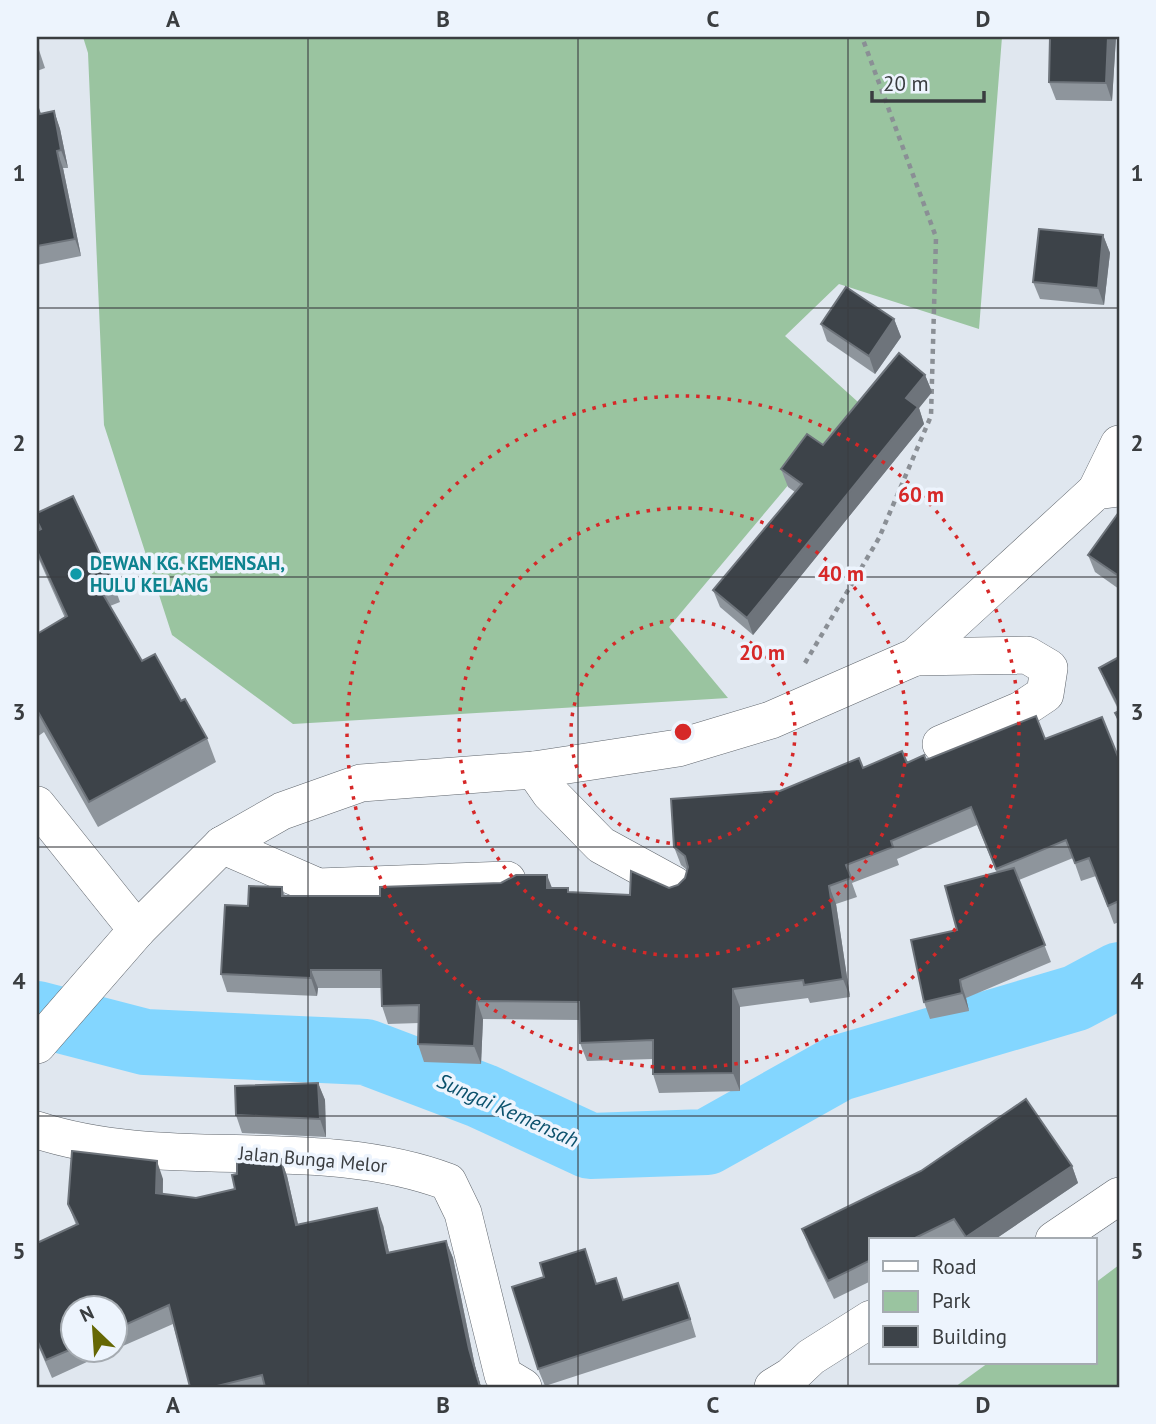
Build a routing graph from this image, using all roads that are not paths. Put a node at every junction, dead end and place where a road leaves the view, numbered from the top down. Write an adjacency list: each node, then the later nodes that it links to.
1 (1119, 444): 2 (street)
2 (1107, 490): 3 (street)
3 (915, 657): 4 (street); 5 (street)
4 (941, 744)
5 (534, 770): 7 (street); 9 (street)
6 (37, 805): 10 (street)
7 (222, 845): 8 (street); 10 (street)
8 (507, 880)
9 (674, 885)
10 (136, 930): 11 (street)
11 (37, 1045)
12 (37, 1130): 16 (street, Jalan Bunga Melor)
13 (1119, 1196): 14 (street)
14 (1057, 1238)
15 (869, 1320): 17 (street)
16 (523, 1387)
17 (773, 1387)

